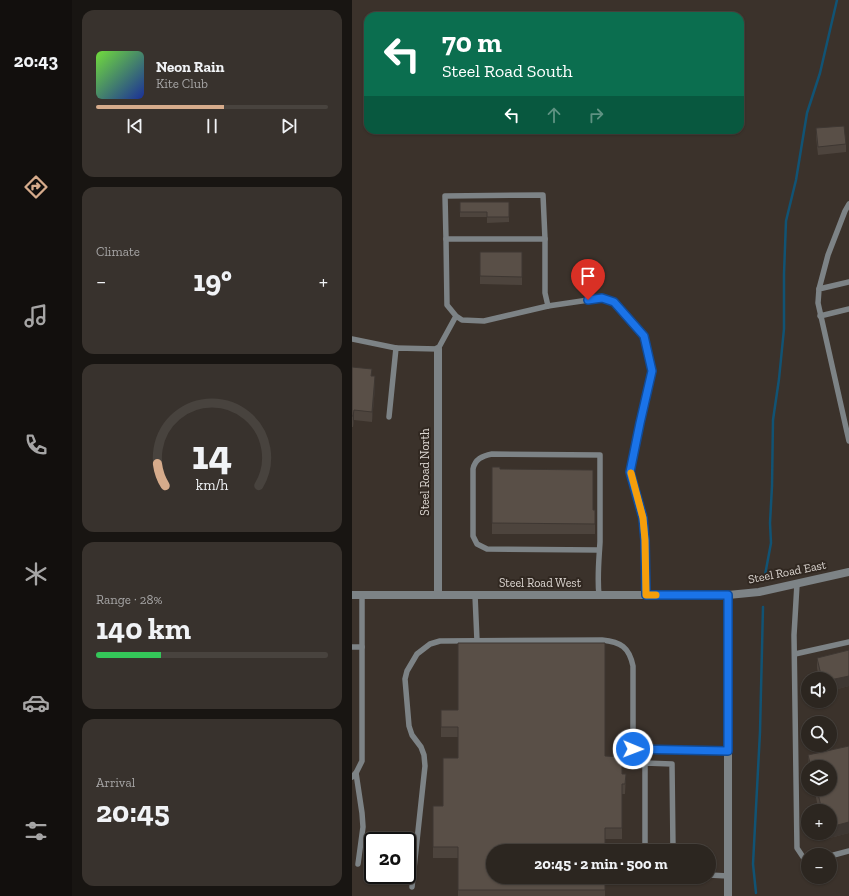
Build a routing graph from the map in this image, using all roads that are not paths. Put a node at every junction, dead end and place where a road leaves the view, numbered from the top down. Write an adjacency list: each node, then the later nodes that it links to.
1 (849, 204): 5 (lane)
2 (446, 239): 3 (lane); 3 (lane); 8 (lane)
3 (545, 239): 6 (lane)
4 (849, 282): 5 (lane)
5 (820, 289): 9 (lane)
6 (548, 306): 8 (lane); 23 (lane)
7 (849, 309): 9 (lane)
8 (456, 316): 12 (lane)
9 (820, 316): 14 (lane)
10 (352, 339): 11 (lane)
11 (396, 348): 12 (lane); 13 (lane)
12 (438, 349): 20 (street, Steel Road North)
13 (389, 417)
14 (849, 441)
15 (600, 550): 15 (lane); 22 (lane)
16 (849, 572): 17 (street, Steel Road East)
17 (797, 584): 24 (street, Steel Road East); 29 (lane)
18 (352, 595): 19 (street, Steel Road West)
19 (362, 595): 20 (street, Steel Road West); 28 (lane)
20 (438, 595): 21 (street, Steel Road West)
21 (475, 595): 22 (street, Steel Road West); 25 (lane)
22 (599, 595): 23 (street, Steel Road West)
23 (646, 595): 24 (street, Steel Road West)
24 (728, 595): 30 (street)
25 (476, 641): 30 (lane); 40 (lane)
26 (849, 642): 29 (lane)
27 (352, 647): 28 (lane)
28 (362, 647): 31 (lane)
29 (795, 654): 35 (lane)
30 (728, 751): 39 (street)
31 (354, 775): 37 (lane)
32 (645, 844): 33 (lane)
33 (673, 844)
34 (849, 851): 36 (lane)
35 (801, 854)
36 (837, 854)
37 (358, 864)
38 (716, 875): 39 (lane)
39 (728, 876): 41 (street)
40 (412, 887)
41 (728, 896)

